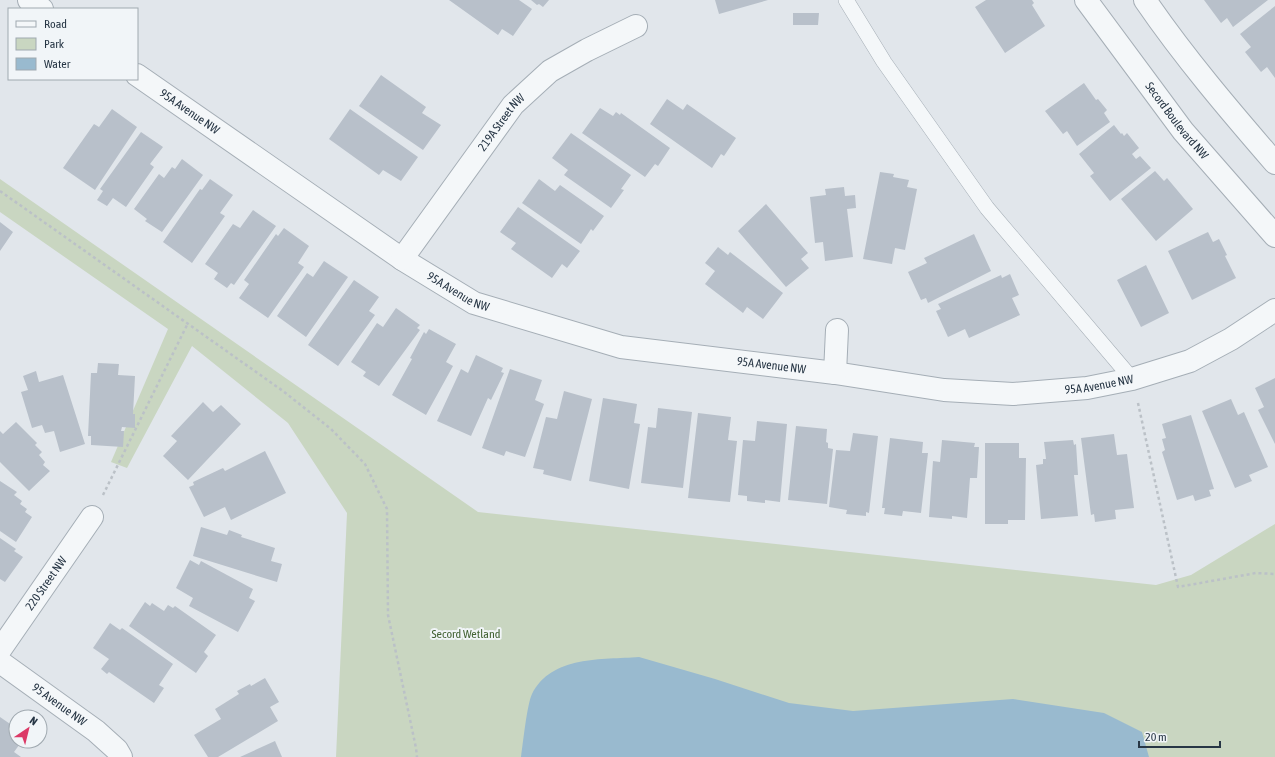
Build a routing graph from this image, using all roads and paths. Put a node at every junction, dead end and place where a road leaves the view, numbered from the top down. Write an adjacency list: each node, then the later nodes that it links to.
1 (29, 0): 5 (street)
2 (846, 0): 16 (lane)
3 (1086, 0): 10 (street, Secord Boulevard NW)
4 (1146, 0): 8 (street)
5 (41, 8)
6 (636, 26): 11 (street, 219A Street NW)
7 (138, 76): 11 (street, 95A Avenue NW)
8 (1275, 163)
9 (0, 191): 13 (path)
10 (1275, 236)
11 (402, 259): 15 (street, 95A Avenue NW)
12 (1275, 310): 16 (street, 95A Avenue NW)
13 (188, 323): 17 (path); 22 (path)
14 (837, 330): 15 (street)
15 (835, 373): 16 (street, 95A Avenue NW)
16 (1132, 379): 18 (path)
17 (92, 517): 19 (street, 220 Street NW)
18 (1275, 574)
19 (0, 650)
20 (0, 662): 21 (street, 95 Avenue NW)
21 (119, 753)
22 (416, 757)

